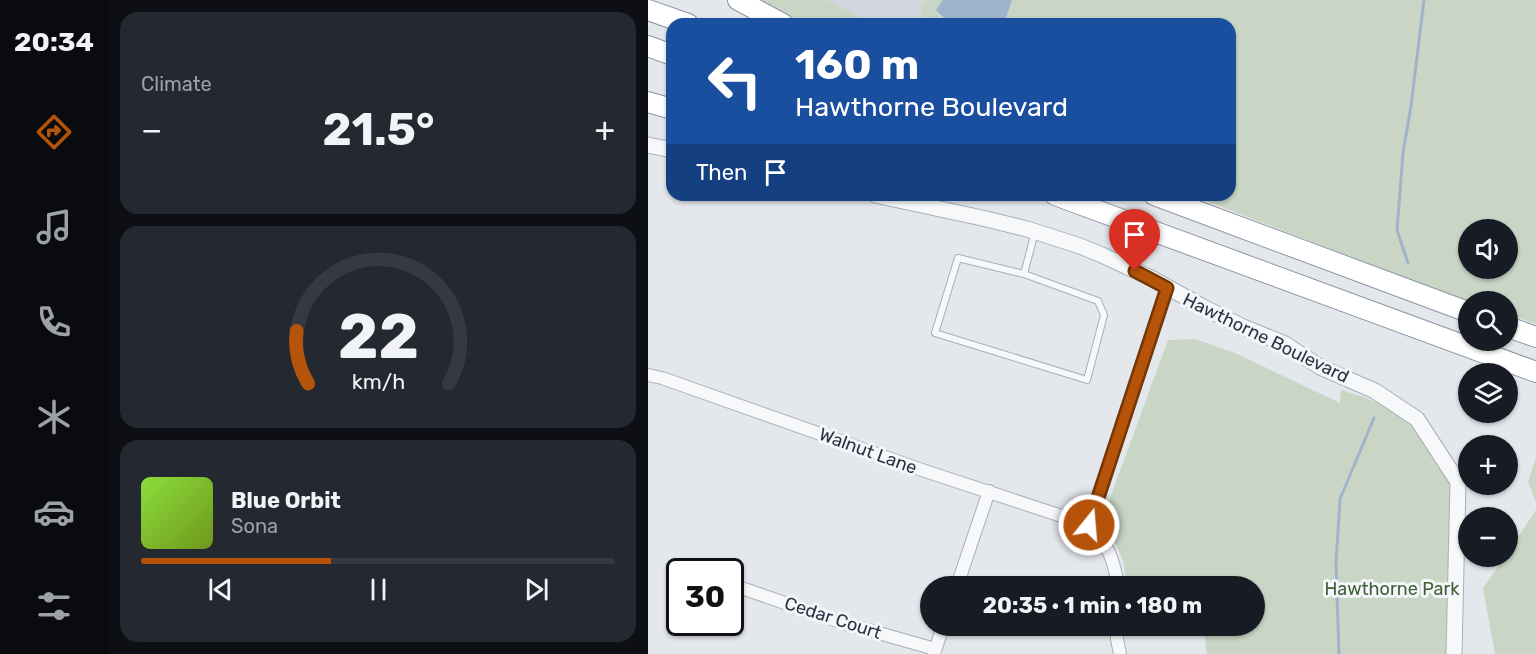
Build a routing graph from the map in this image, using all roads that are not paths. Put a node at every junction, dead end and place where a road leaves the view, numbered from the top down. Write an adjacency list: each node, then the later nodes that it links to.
1 (738, 0): 4 (highway)
2 (648, 10): 3 (highway)
3 (671, 18)
4 (772, 18)
5 (648, 46): 6 (highway)
6 (666, 53)
7 (648, 102): 8 (highway)
8 (666, 107)
9 (648, 145): 10 (street)
10 (666, 149)
11 (903, 201): 14 (street, Hawthorne Boulevard)
12 (1071, 201): 20 (highway)
13 (1170, 201): 17 (highway)
14 (1035, 232): 15 (lane); 16 (street, Hawthorne Boulevard)
15 (1024, 274): 15 (lane)
16 (1167, 288): 23 (street); 31 (street, Hawthorne Boulevard)
17 (1458, 308)
18 (1518, 331): 19 (highway)
19 (1536, 337)
20 (1536, 372)
21 (648, 375): 22 (street, Walnut Lane)
22 (988, 491): 23 (street, Walnut Lane); 24 (street)
23 (1089, 525): 25 (street)
24 (960, 576)
25 (1116, 576)
26 (744, 589): 29 (street, Cedar Court)
27 (941, 636): 29 (street)
28 (1117, 636): 30 (street)
29 (935, 652)
30 (1120, 654)
31 (1454, 654)

